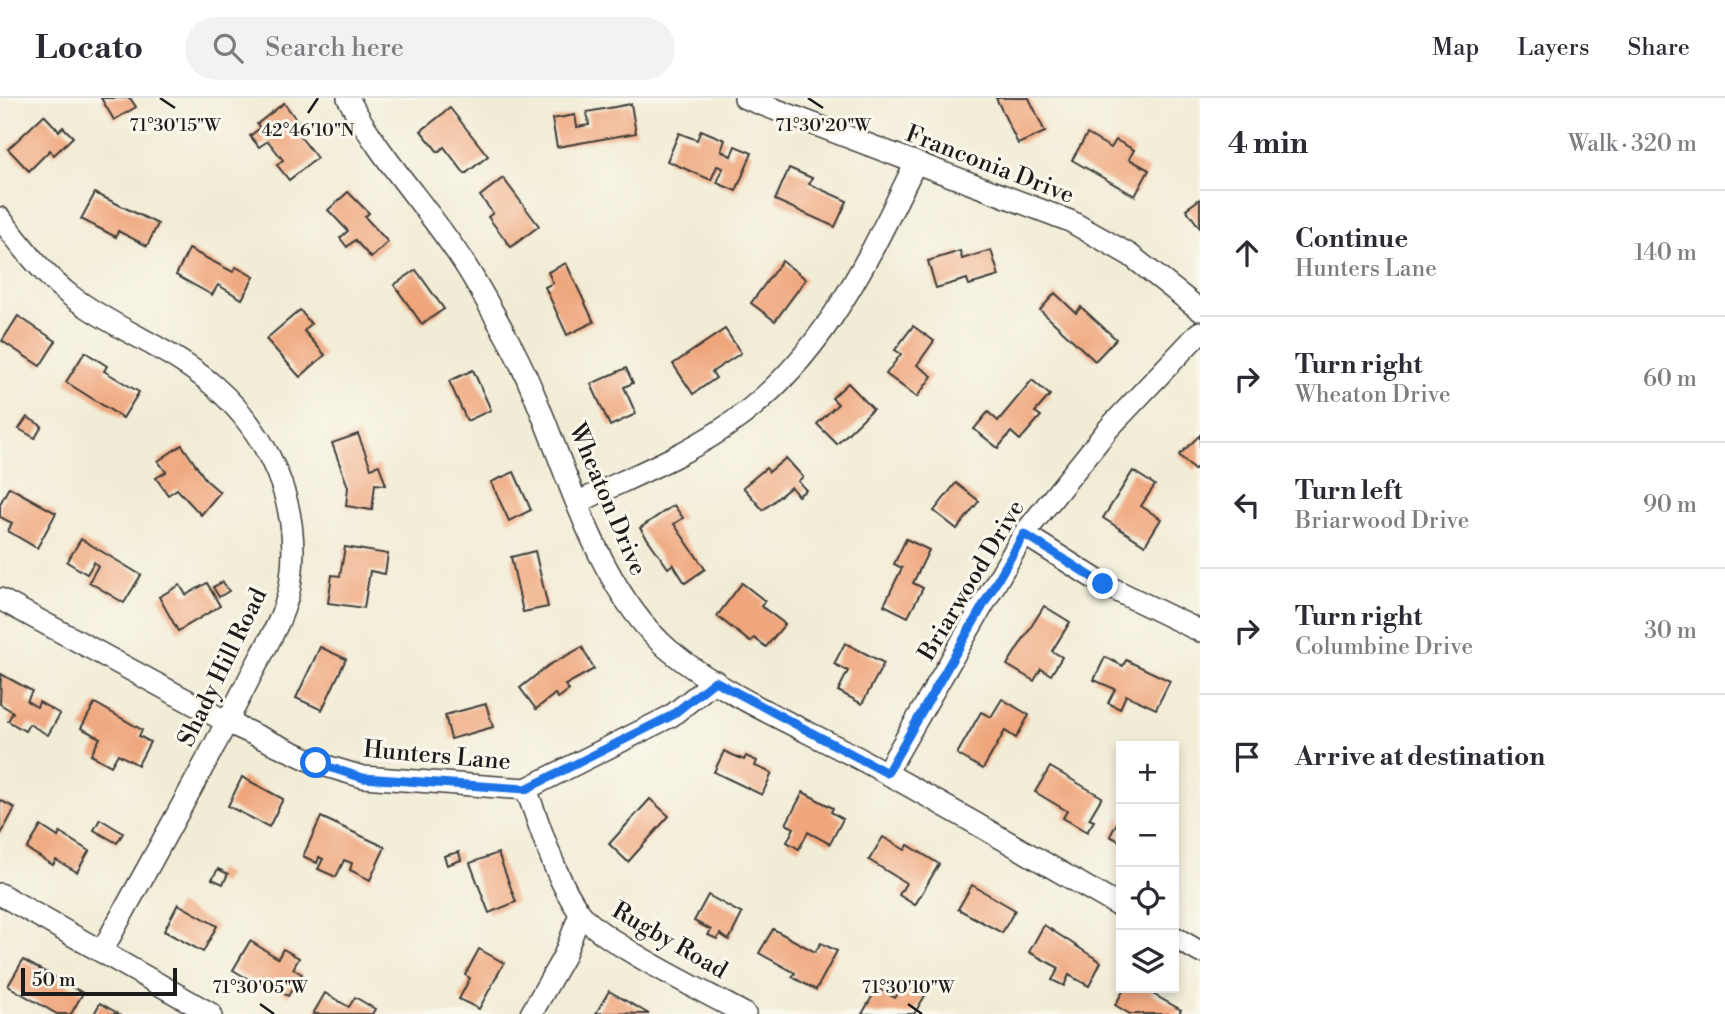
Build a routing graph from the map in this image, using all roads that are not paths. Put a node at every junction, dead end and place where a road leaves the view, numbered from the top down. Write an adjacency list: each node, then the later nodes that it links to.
1 (348, 98): 7 (street, Wheaton Drive)
2 (746, 98): 3 (street, Franconia Drive)
3 (915, 164): 5 (street, Franconia Drive); 7 (street)
4 (0, 219): 12 (street, Shady Hill Road)
5 (1200, 310)
6 (1200, 332): 8 (street, Briarwood Drive)
7 (579, 502): 11 (street, Wheaton Drive)
8 (1024, 534): 10 (street); 13 (street, Briarwood Drive)
9 (0, 598): 12 (street, Hunters Lane)
10 (1200, 631)
11 (715, 681): 13 (street, Wheaton Drive); 14 (street, Hunters Lane)
12 (227, 722): 14 (street, Hunters Lane); 19 (street, Shady Hill Road)
13 (887, 773): 16 (street, Wheaton Drive)
14 (526, 789): 17 (street, Rugby Road)
15 (0, 894): 19 (street)
16 (1116, 904)
17 (580, 914): 22 (street); 23 (street, Rugby Road)
18 (1179, 940): 20 (street)
19 (102, 951): 21 (street)
20 (1200, 952)
21 (211, 1014)
22 (531, 1014)
23 (746, 1014)

